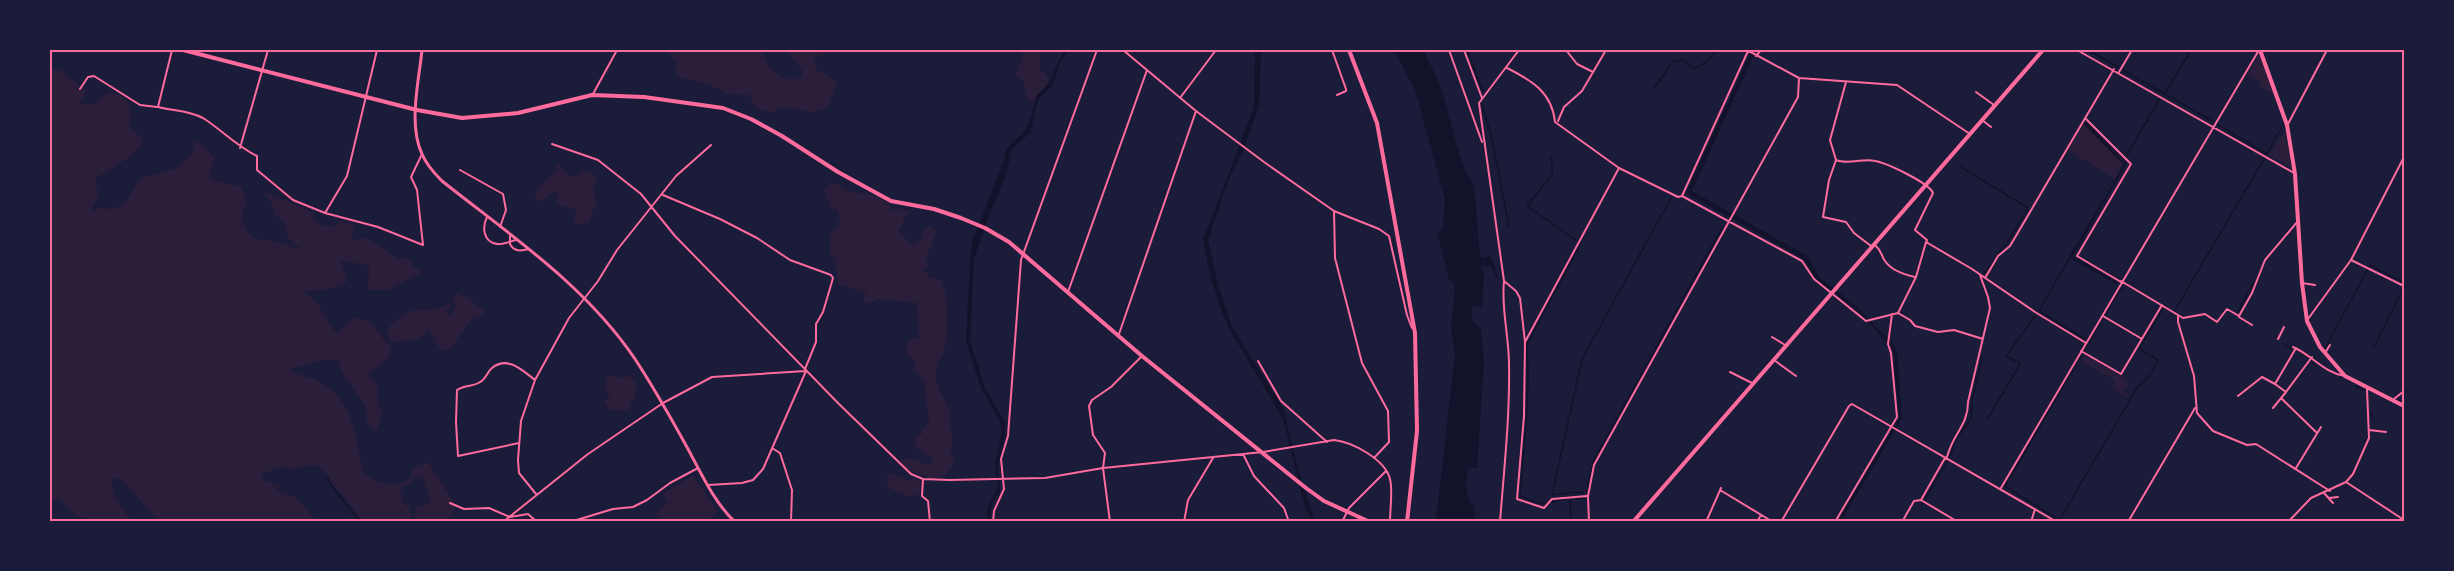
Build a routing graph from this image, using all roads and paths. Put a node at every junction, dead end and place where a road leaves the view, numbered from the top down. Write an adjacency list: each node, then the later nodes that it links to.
1 (172, 50): 45 (street)
2 (183, 50): 30 (main road)
3 (268, 50): 30 (street)
4 (377, 50): 41 (street)
5 (422, 50): 46 (street)
6 (617, 50): 39 (street)
7 (1097, 50): 81 (street)
8 (1123, 50): 32 (street)
9 (1216, 50): 42 (street)
10 (1332, 50): 40 (street)
11 (1349, 50): 103 (main road)
12 (1449, 50): 56 (street)
13 (1464, 50): 43 (street)
14 (1520, 50): 29 (street)
15 (1566, 50): 33 (street)
16 (1606, 50): 33 (street)
17 (1747, 50): 28 (street); 67 (street)
18 (1761, 50): 28 (street)
19 (2043, 50): 44 (main road)
20 (2077, 50): 31 (street)
21 (2132, 50): 34 (street)
22 (2259, 50): 27 (main road); 52 (street)
23 (2265, 50): 27 (street)
24 (2327, 50): 51 (street)
25 (2400, 50): 26 (street)
26 (2404, 52)
27 (2262, 55): 51 (main road)
28 (1756, 56): 35 (street)
29 (1507, 68): 43 (street); 50 (street)
30 (261, 69): 41 (main road); 58 (street)
31 (2114, 69): 34 (street); 48 (street)
32 (1147, 70): 42 (street); 92 (street)
33 (1593, 72): 50 (street)
34 (2119, 72): 52 (street)
35 (1800, 78): 36 (street); 72 (street)
36 (1846, 82): 54 (street); 61 (street)
37 (80, 89): 45 (street)
38 (1976, 92): 44 (street)
39 (592, 95): 46 (main road); 81 (main road)
40 (1336, 95)
41 (366, 96): 46 (main road); 70 (street)
42 (1180, 98): 47 (street)
43 (1482, 98): 56 (street)
44 (1995, 106): 49 (main road)
45 (158, 107): 58 (street)
46 (417, 110): 59 (street)
47 (1197, 111): 69 (street); 104 (street)
48 (2085, 118): 85 (street); 87 (street)
49 (1982, 120): 53 (street); 54 (main road)
50 (1558, 122): 62 (street)
51 (2287, 125): 64 (main road)
52 (2213, 126): 64 (street); 87 (street)
53 (1991, 127)
54 (1970, 134): 65 (main road)
55 (552, 144): 68 (street)
56 (1484, 145): 86 (street)
57 (711, 146): 66 (street)
58 (240, 148): 70 (street)
59 (422, 154): 70 (street); 71 (street)
60 (2404, 157): 82 (street)
61 (1836, 160): 65 (street); 79 (street)
62 (1619, 168): 67 (street); 109 (street)
63 (460, 170): 74 (street)
64 (2295, 174): 73 (main road)
65 (1926, 184): 78 (street); 79 (main road)
66 (662, 194): 68 (street); 119 (street)
67 (1683, 196): 72 (street)
68 (651, 209): 93 (street); 119 (street)
69 (1334, 211): 103 (street); 148 (street)
70 (325, 213)
71 (487, 217): 74 (street); 77 (street)
72 (1730, 220): 91 (street); 161 (street)
73 (2298, 221): 88 (main road); 99 (street)
74 (501, 227): 75 (street)
75 (510, 235): 76 (street); 77 (street)
76 (516, 240): 77 (street); 80 (street)
77 (510, 242): 80 (street)
78 (1926, 242): 83 (street); 84 (street)
79 (1872, 244): 84 (street); 91 (main road)
80 (529, 249): 93 (street)
81 (1024, 255): 92 (main road); 154 (street)
82 (2351, 260): 90 (street); 100 (street)
83 (1980, 275): 85 (street); 106 (street)
84 (1916, 277): 95 (street)
85 (1985, 278): 110 (street)
86 (1504, 281): 109 (street); 185 (street)
87 (2121, 282): 94 (street); 97 (street)
88 (2302, 283): 89 (street); 100 (main road)
89 (2314, 285)
90 (2404, 286)
91 (1832, 291): 96 (street); 111 (main road)
92 (1068, 292): 104 (main road)
93 (583, 297): 123 (street); 132 (street)
94 (2162, 305): 98 (street); 107 (street)
95 (1898, 313): 96 (street); 106 (street)
96 (1892, 314): 137 (street)
97 (2102, 315): 107 (street); 110 (street)
98 (2178, 316): 99 (street); 134 (street)
99 (2239, 316): 101 (street)
100 (2307, 321): 114 (main road)
101 (2252, 325)
102 (2284, 327): 108 (street)
103 (1415, 333): 184 (main road)
104 (1119, 334): 115 (main road)
105 (1772, 337): 111 (street)
106 (1983, 339): 146 (street)
107 (2142, 339): 113 (street)
108 (2278, 339)
109 (1525, 342): 161 (street)
110 (2086, 343): 113 (street)
111 (1785, 345): 117 (main road)
112 (2330, 345): 114 (street)
113 (2081, 351): 157 (street)
114 (2325, 354): 122 (main road)
115 (1142, 356): 144 (main road); 150 (street)
116 (2312, 357): 122 (street); 125 (street); 128 (street)
117 (1773, 359): 121 (street); 124 (main road)
118 (1258, 361): 141 (street)
119 (806, 370): 132 (street); 143 (street); 153 (street)
120 (1730, 372): 124 (street)
121 (1796, 376)
122 (2345, 376): 126 (main road)
123 (535, 380): 142 (street); 142 (street)
124 (1752, 383): 187 (main road)
125 (2275, 384): 128 (street); 129 (street)
126 (2367, 387): 131 (main road); 138 (street)
127 (2404, 391): 131 (street)
128 (2286, 392): 130 (street)
129 (2238, 396)
130 (2281, 398): 135 (street); 140 (street)
131 (2394, 399): 133 (main road)
132 (663, 403): 149 (street); 160 (street)
133 (2404, 406)
134 (2195, 408): 151 (street); 197 (street)
135 (2273, 408)
136 (2321, 427): 140 (street)
137 (1894, 428): 146 (street); 191 (street); 192 (street)
138 (2369, 430): 139 (street); 155 (street)
139 (2386, 432)
140 (2317, 433): 151 (street)
141 (1327, 442): 144 (street); 148 (street)
142 (519, 443): 160 (street)
143 (772, 448): 156 (street); 175 (street)
144 (1263, 452): 145 (street); 168 (main road)
145 (1243, 454): 147 (street); 180 (street)
146 (1946, 457): 157 (street); 164 (street)
147 (1214, 458): 150 (street); 179 (street)
148 (1374, 459): 152 (street)
149 (698, 468): 156 (street); 173 (street)
150 (1103, 468): 154 (street); 178 (street)
151 (2295, 468): 158 (street)
152 (1386, 471): 168 (street); 183 (street)
153 (923, 479): 154 (street); 176 (street)
154 (1000, 480): 177 (street)
155 (2346, 482): 158 (street); 199 (street)
156 (708, 485): 174 (street)
157 (2001, 488): 167 (street)
158 (2330, 491): 159 (street)
159 (2324, 493): 163 (street); 198 (street)
160 (536, 494): 170 (street)
161 (1588, 496): 186 (street)
162 (2338, 497): 163 (street)
163 (2329, 498): 166 (street)
164 (1921, 500): 193 (street); 194 (street)
165 (450, 503): 170 (street)
166 (2333, 503)
167 (2035, 509): 195 (street); 196 (street)
168 (1347, 513): 181 (street); 182 (main road)
169 (1761, 514): 188 (street); 189 (street); 190 (street)
170 (510, 517): 171 (street); 172 (street)
171 (503, 522)
172 (537, 522)
173 (570, 522)
174 (735, 522)
175 (790, 522)
176 (930, 522)
177 (993, 522)
178 (1110, 522)
179 (1184, 522)
180 (1289, 522)
181 (1342, 522)
182 (1370, 522)
183 (1390, 522)
184 (1407, 522)
185 (1500, 522)
186 (1589, 522)
187 (1633, 522)
188 (1706, 522)
189 (1757, 522)
190 (1773, 522)
191 (1781, 522)
192 (1835, 522)
193 (1902, 522)
194 (1958, 522)
195 (2031, 522)
196 (2056, 522)
197 (2128, 522)
198 (2288, 522)
199 (2403, 522)

